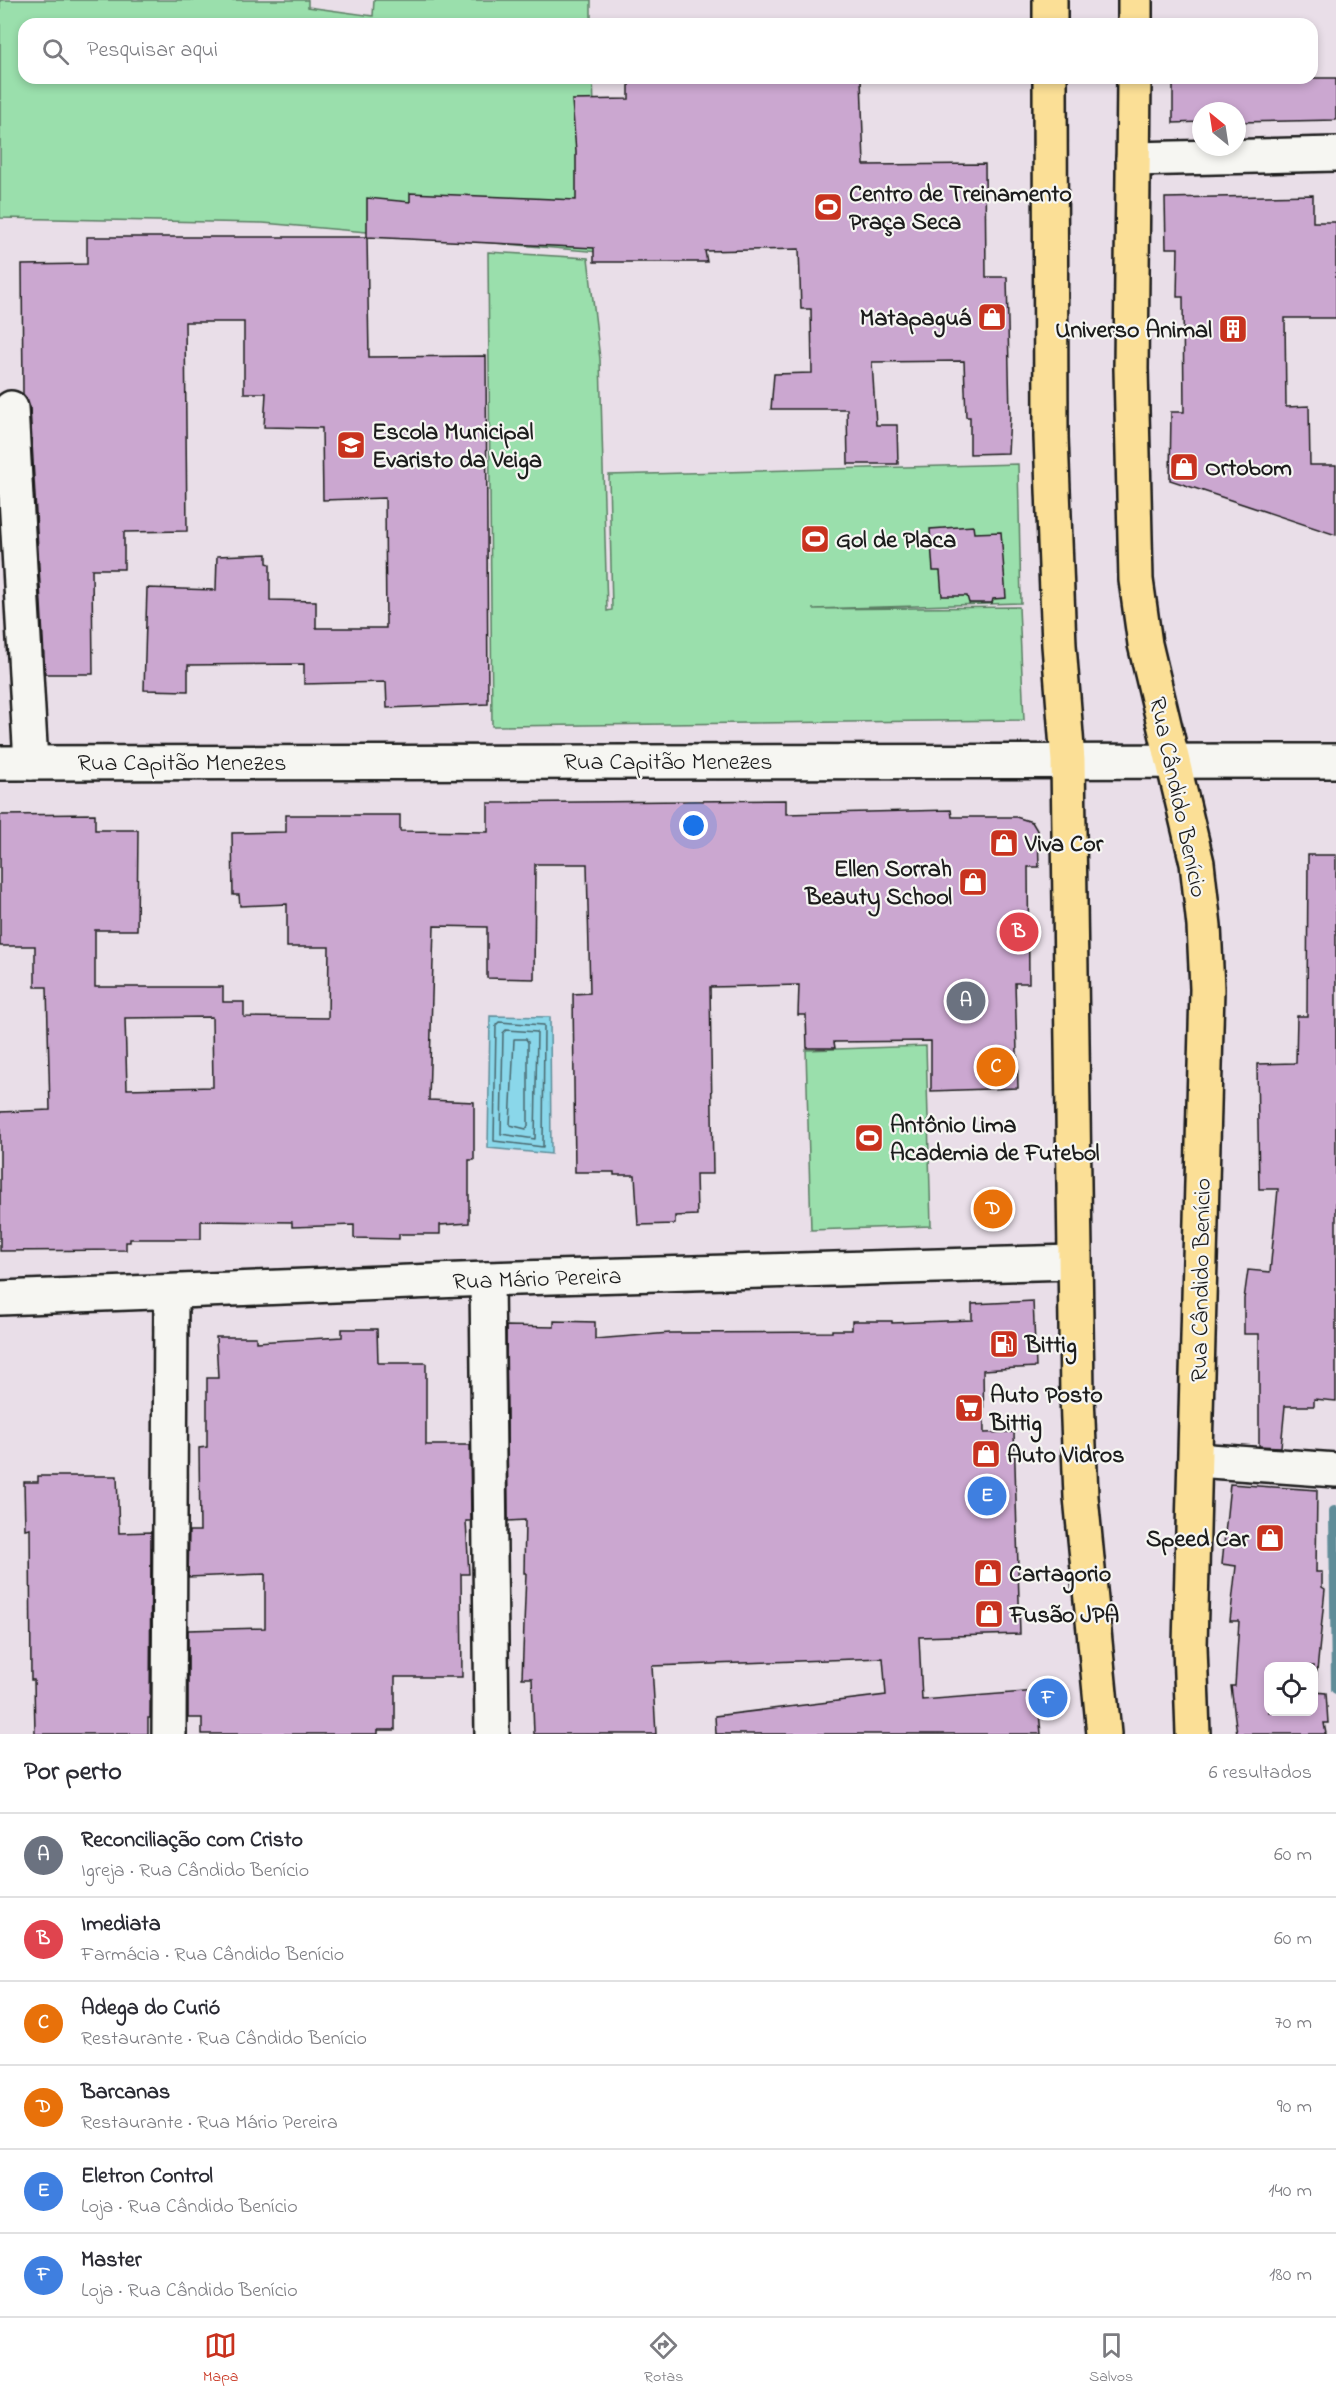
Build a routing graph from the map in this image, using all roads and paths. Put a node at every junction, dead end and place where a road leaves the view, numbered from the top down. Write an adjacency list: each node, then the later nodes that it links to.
1 (1050, 0): 3 (main road)
2 (1135, 0): 4 (main road)
3 (1050, 18)
4 (1135, 18)
5 (1050, 84): 10 (main road)
6 (1134, 84): 8 (main road, Rua Cândido Benício)
7 (1336, 154): 8 (street)
8 (1133, 159): 11 (main road, Rua Cândido Benício)
9 (11, 408): 13 (street)
10 (1068, 761): 11 (street, Rua Capitão Menezes); 13 (street, Rua Capitão Menezes); 14 (main road)
11 (1174, 761): 12 (street, Rua Capitão Menezes); 18 (main road, Rua Cândido Benício)
12 (1336, 761)
13 (16, 763)
14 (1073, 1262): 15 (street, Rua Mário Pereira); 22 (main road)
15 (487, 1279): 16 (street, Rua Mário Pereira); 21 (street)
16 (171, 1292): 17 (street, Rua Mário Pereira); 20 (street)
17 (0, 1298)
18 (1196, 1460): 19 (street); 23 (main road, Rua Cândido Benício)
19 (1336, 1470)
20 (169, 1734)
21 (492, 1734)
22 (1104, 1734)
23 (1193, 1734)

